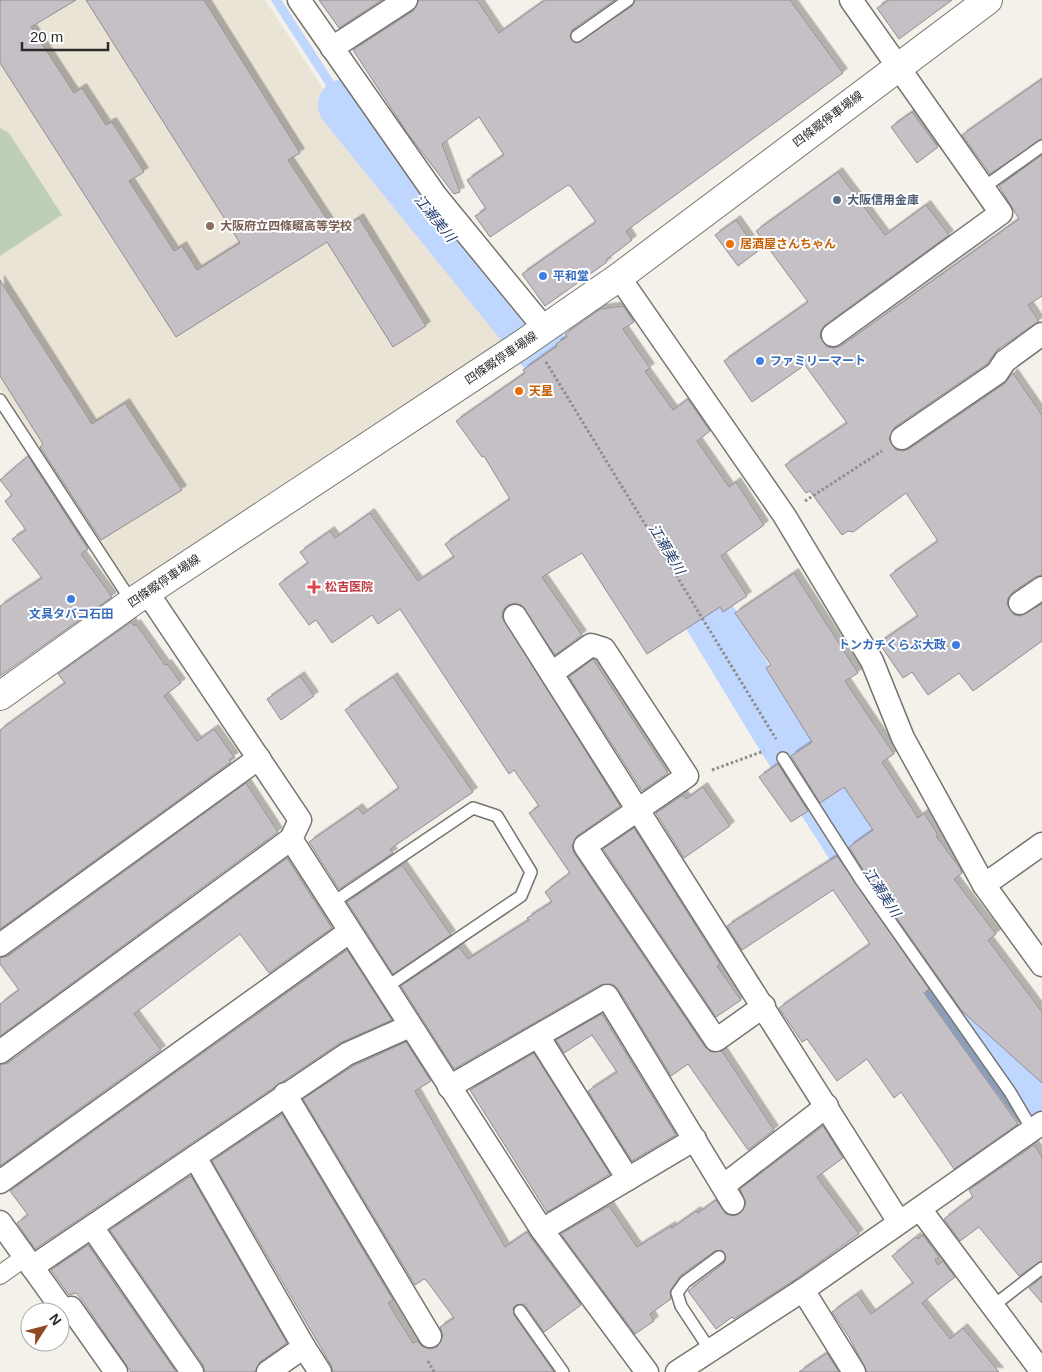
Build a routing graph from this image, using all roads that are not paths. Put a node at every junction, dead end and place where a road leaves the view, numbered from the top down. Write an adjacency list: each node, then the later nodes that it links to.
1 (299, 0): 7 (street)
2 (406, 0): 7 (street)
3 (628, 0): 6 (lane)
4 (851, 0): 8 (street)
5 (988, 0): 8 (main road, 四條畷停車場線)
6 (577, 36)
7 (332, 48): 14 (street)
8 (897, 67): 10 (street); 11 (main road, 四條畷停車場線)
9 (1042, 146): 10 (lane)
10 (983, 188): 13 (street)
11 (619, 277): 14 (main road, 四條畷停車場線); 28 (street)
12 (1042, 334): 16 (street)
13 (832, 335)
14 (531, 338): 18 (main road, 四條畷停車場線)
15 (0, 400): 18 (lane)
16 (902, 438)
17 (1042, 588): 19 (street)
18 (139, 597): 22 (main road, 四條畷停車場線); 23 (street)
19 (1020, 603)
20 (515, 616): 21 (street)
21 (552, 673): 25 (street); 25 (street)
22 (0, 696)
23 (259, 758): 26 (street); 31 (street)
24 (783, 758): 41 (lane)
25 (639, 810): 34 (street); 34 (street)
26 (291, 839): 29 (street); 37 (street)
27 (1042, 844): 28 (street)
28 (984, 885): 32 (street)
29 (332, 903): 30 (street); 33 (lane)
30 (349, 932): 33 (street); 45 (street)
31 (0, 945)
32 (1042, 965)
33 (385, 988): 35 (street)
34 (764, 1006): 40 (street)
35 (410, 1026): 38 (street); 39 (street)
36 (538, 1036): 38 (street); 42 (street); 44 (street)
37 (0, 1052)
38 (449, 1087): 50 (street)
39 (285, 1094): 43 (street); 58 (street)
40 (827, 1106): 42 (street); 48 (street)
41 (1039, 1126): 46 (street)
42 (695, 1139): 44 (street)
43 (196, 1157): 49 (street); 59 (street)
44 (628, 1179): 50 (street)
45 (0, 1182)
46 (920, 1209): 48 (street); 56 (street)
47 (0, 1222): 52 (street)
48 (899, 1222): 55 (street)
49 (92, 1227): 52 (street); 62 (street)
50 (542, 1230): 66 (street)
51 (719, 1257): 60 (lane)
52 (28, 1262): 54 (street); 61 (street)
53 (1042, 1268): 56 (lane)
54 (0, 1275)
55 (803, 1290): 60 (street); 68 (street)
56 (992, 1306): 69 (street)
57 (520, 1311): 65 (lane)
58 (430, 1336)
59 (304, 1347): 63 (street); 64 (street)
60 (710, 1350): 67 (street)
61 (116, 1372)
62 (192, 1372)
63 (268, 1372)
64 (320, 1372)
65 (563, 1372)
66 (646, 1372)
67 (676, 1372)
68 (854, 1372)
69 (1042, 1372)

